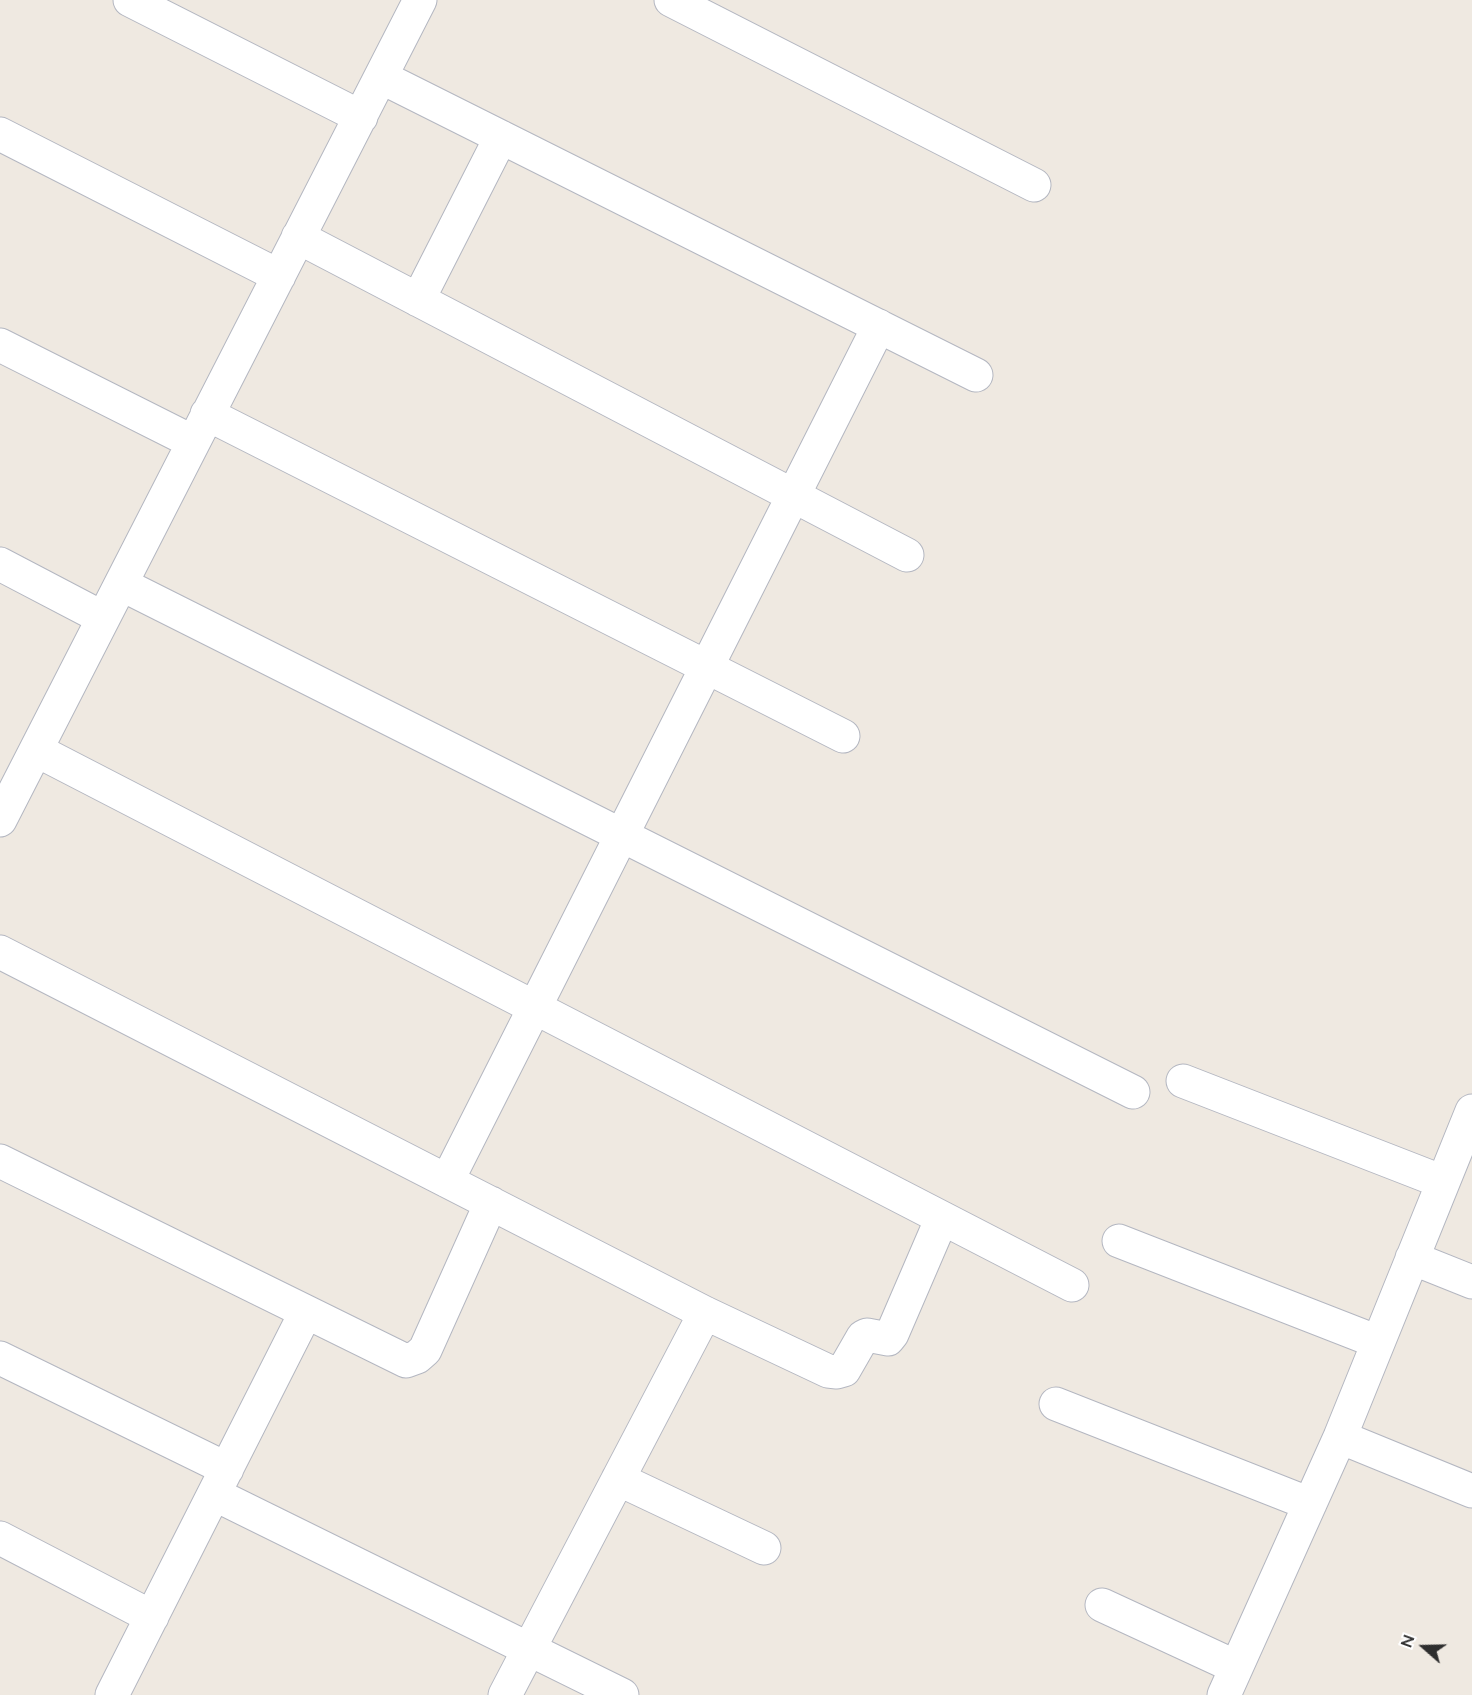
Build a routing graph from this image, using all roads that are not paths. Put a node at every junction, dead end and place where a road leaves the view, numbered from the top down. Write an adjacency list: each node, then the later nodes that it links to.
1 (130, 0): 5 (street)
2 (420, 0): 4 (street)
3 (671, 0): 8 (street)
4 (381, 77): 5 (street); 7 (street)
5 (361, 117): 9 (street)
6 (0, 134): 10 (street)
7 (501, 136): 11 (street); 12 (street)
8 (1034, 185)
9 (298, 237): 10 (street); 11 (street)
10 (279, 276): 15 (street)
11 (418, 300): 16 (street)
12 (879, 326): 14 (street); 16 (street)
13 (0, 345): 15 (street)
14 (976, 375)
15 (200, 428): 19 (street); 21 (street)
16 (793, 495): 17 (street); 21 (street)
17 (907, 555)
18 (0, 564): 20 (street)
19 (121, 584): 20 (street); 26 (street)
20 (103, 618): 23 (street)
21 (706, 667): 22 (street); 26 (street)
22 (843, 736)
23 (36, 750): 24 (street); 28 (street)
24 (10, 778): 25 (street)
25 (0, 820)
26 (622, 836): 28 (street); 30 (street)
27 (0, 952): 33 (street)
28 (535, 1007): 33 (street); 36 (street)
29 (1183, 1081): 34 (street)
30 (1133, 1092)
31 (1472, 1111): 34 (street)
32 (0, 1161): 41 (street)
33 (447, 1181): 35 (street)
34 (1443, 1182): 38 (street)
35 (491, 1203): 41 (street); 42 (street)
36 (942, 1218): 40 (street); 42 (street)
37 (1119, 1240): 43 (street)
38 (1412, 1258): 39 (street); 43 (street)
39 (1472, 1282)
40 (1072, 1285)
41 (306, 1312): 48 (street)
42 (705, 1313): 47 (street)
43 (1378, 1342): 46 (street)
44 (0, 1358): 48 (street)
45 (1056, 1404): 50 (street)
46 (1340, 1437): 49 (street); 50 (street)
47 (618, 1479): 52 (street); 55 (street)
48 (220, 1481): 54 (street); 55 (street)
49 (1472, 1491)
50 (1310, 1504): 56 (street)
51 (0, 1538): 54 (street)
52 (764, 1548)
53 (1102, 1605): 56 (street)
54 (152, 1617): 57 (street)
55 (529, 1649): 58 (street); 59 (street)
56 (1230, 1681)
57 (120, 1692)
58 (505, 1695)
59 (622, 1695)

